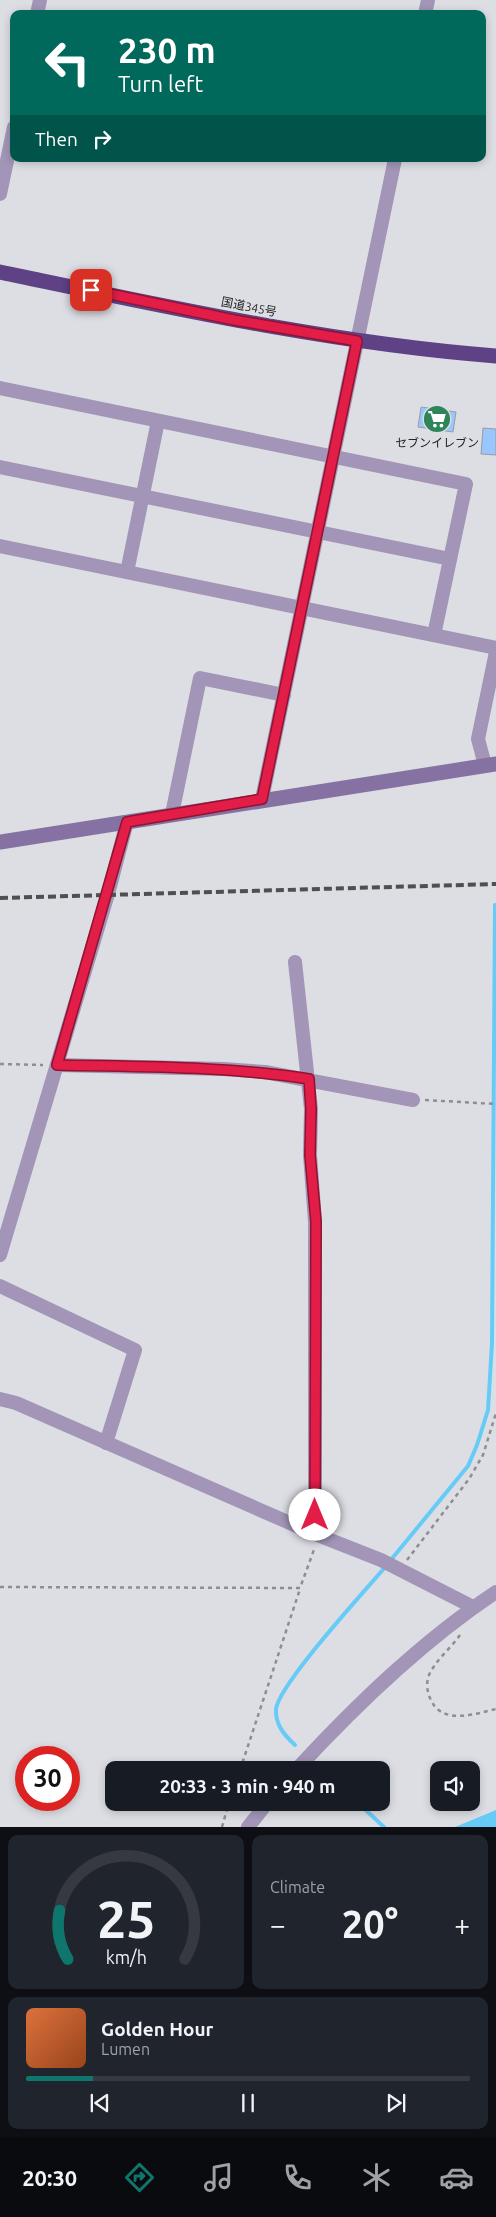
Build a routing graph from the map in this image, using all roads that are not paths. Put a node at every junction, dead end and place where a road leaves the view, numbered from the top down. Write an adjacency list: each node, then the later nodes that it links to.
1 (10, 146): 3 (street)
2 (394, 162): 5 (street)
3 (0, 194)
4 (0, 272): 5 (highway, 国道345号)
5 (357, 341): 6 (highway, 国道345号); 9 (street)
6 (496, 356)
7 (0, 388): 8 (street)
8 (158, 421): 9 (street); 11 (street)
9 (333, 456): 12 (street); 14 (street)
10 (0, 467): 11 (street)
11 (142, 496): 12 (street); 15 (street)
12 (318, 532): 14 (street); 16 (street)
13 (0, 546): 15 (street)
14 (450, 559): 17 (street)
15 (127, 572): 16 (street)
16 (302, 608): 17 (street); 20 (street)
17 (434, 635): 18 (street)
18 (496, 648)
19 (496, 652): 21 (street)
20 (284, 695): 22 (street); 23 (street)
21 (490, 764): 22 (street)
22 (262, 799): 23 (street)
23 (172, 814): 24 (street)
24 (127, 822): 25 (street); 27 (street)
25 (0, 842)
26 (295, 962): 28 (street)
27 (57, 1065): 28 (street); 30 (street)
28 (309, 1079): 29 (street); 34 (street)
29 (413, 1100)
30 (0, 1255)
31 (0, 1286): 33 (street)
32 (0, 1399): 33 (street)
33 (106, 1443): 34 (street)
34 (317, 1535): 36 (street)
35 (496, 1592): 36 (street)
36 (473, 1607): 37 (street)
37 (304, 1761)
38 (261, 1811): 39 (street)
39 (248, 1827)

